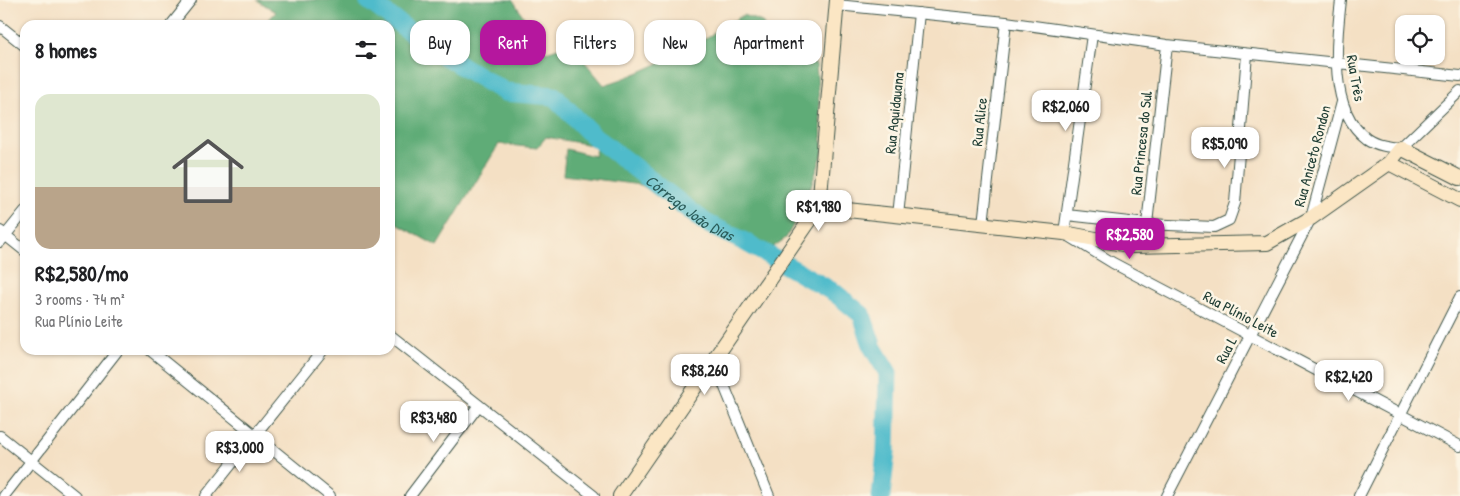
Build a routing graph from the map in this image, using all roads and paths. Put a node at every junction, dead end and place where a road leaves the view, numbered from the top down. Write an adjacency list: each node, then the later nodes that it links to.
1 (191, 0): 5 (street)
2 (1341, 0): 12 (street, Rua Três)
3 (837, 2): 4 (street); 21 (main road)
4 (919, 13): 6 (street); 24 (street, Rua Aquidauana)
5 (175, 20)
6 (1006, 22): 8 (street); 26 (street, Rua Alice)
7 (0, 26): 9 (street)
8 (1092, 35): 10 (street); 22 (street)
9 (20, 42)
10 (1166, 45): 11 (street); 27 (street, Rua Princesa do Sul)
11 (1247, 54): 12 (street); 27 (street)
12 (1337, 64): 13 (street); 15 (street, Rua Três)
13 (1460, 76)
14 (1460, 91): 17 (street)
15 (1342, 102): 16 (street, Rua Três); 25 (street, Rua Aniceto Rondon)
16 (1382, 146): 17 (street); 18 (street)
17 (1401, 148): 18 (main road); 19 (main road)
18 (1389, 163): 20 (main road); 25 (main road)
19 (1460, 178)
20 (1460, 200)
21 (819, 207): 24 (main road); 37 (main road)
22 (1067, 215): 27 (street); 28 (street)
23 (20, 216): 29 (street)
24 (898, 216): 26 (main road)
25 (1311, 218): 28 (main road); 32 (street, Rua L)
26 (983, 224): 28 (main road)
27 (1147, 224)
28 (1064, 233): 32 (street, Rua Plínio Leite)
29 (2, 236): 30 (street)
30 (20, 248)
31 (1460, 297): 39 (street)
32 (1250, 336): 39 (street, Rua Plínio Leite); 52 (street, Rua L)
33 (395, 339): 38 (street)
34 (114, 355): 43 (street)
35 (156, 355): 40 (street)
36 (319, 355): 40 (street)
37 (713, 358): 50 (main road); 51 (street)
38 (479, 405): 48 (street); 49 (street)
39 (1400, 414): 42 (street, Rua Plínio Leite); 53 (street)
40 (253, 435): 46 (street); 47 (street)
41 (0, 436): 43 (street)
42 (1460, 446)
43 (32, 461): 44 (street); 45 (street)
44 (4, 496)
45 (75, 496)
46 (206, 496)
47 (330, 496)
48 (410, 496)
49 (594, 496)
50 (620, 496)
51 (769, 496)
52 (1167, 496)
53 (1359, 496)

